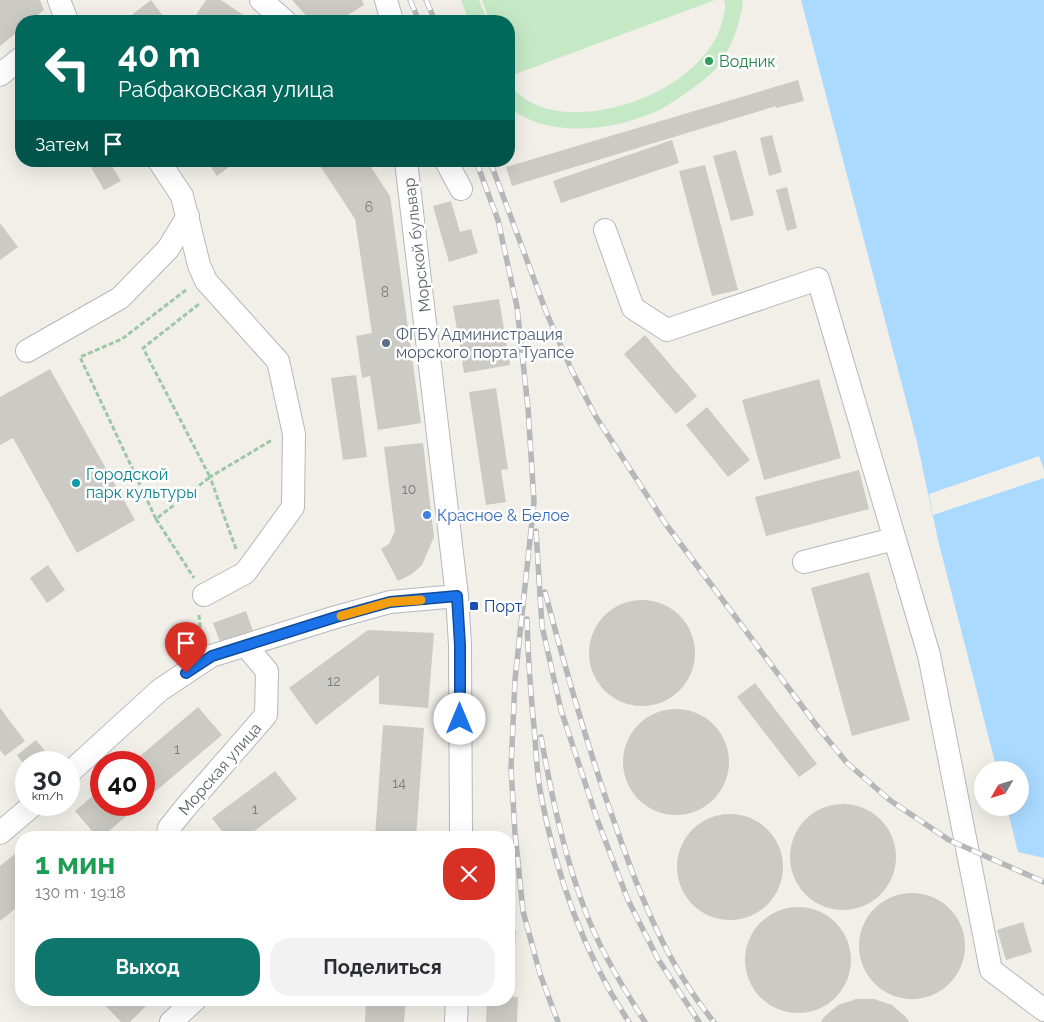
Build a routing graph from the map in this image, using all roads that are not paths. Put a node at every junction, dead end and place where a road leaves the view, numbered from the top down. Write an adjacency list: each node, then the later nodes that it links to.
1 (59, 0): 4 (street)
2 (261, 0): 5 (street)
3 (386, 0): 6 (street)
4 (65, 15)
5 (278, 15)
6 (390, 15)
7 (15, 63): 8 (street)
8 (0, 75)
9 (162, 167): 13 (street)
10 (407, 167): 19 (street, Морской бульвар)
11 (449, 167): 12 (street)
12 (461, 189)
13 (185, 206): 15 (street); 18 (street)
14 (605, 230): 16 (street)
15 (27, 351)
16 (894, 539): 17 (street); 28 (street)
17 (804, 562)
18 (204, 594)
19 (457, 596): 20 (street); 24 (street, Морской бульвар)
20 (246, 646): 21 (street); 23 (street, Морская улица)
21 (80, 763)
22 (20, 816): 25 (street)
23 (168, 831)
24 (461, 831)
25 (0, 833)
26 (188, 1006): 29 (street)
27 (457, 1006): 30 (street)
28 (1044, 1010)
29 (171, 1022)
30 (456, 1022)

